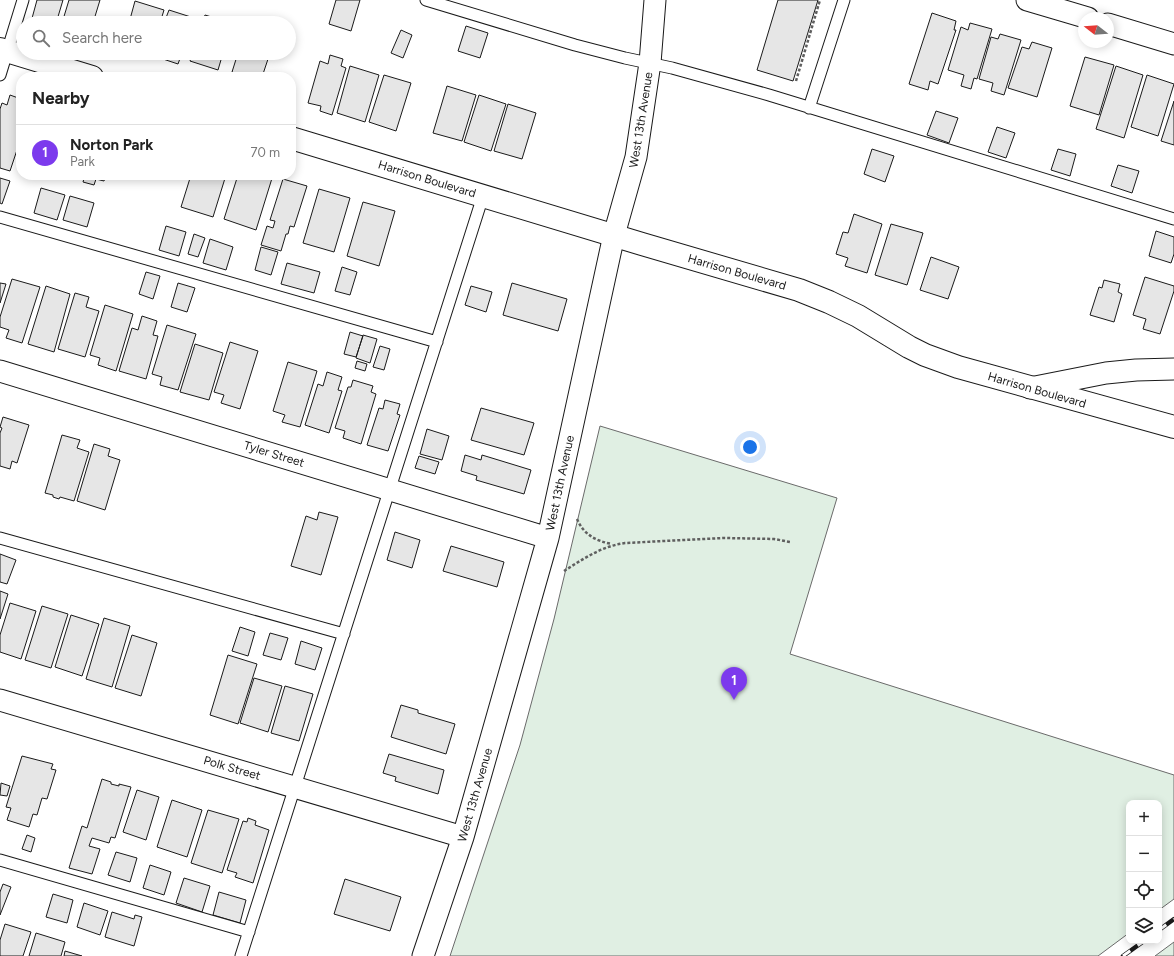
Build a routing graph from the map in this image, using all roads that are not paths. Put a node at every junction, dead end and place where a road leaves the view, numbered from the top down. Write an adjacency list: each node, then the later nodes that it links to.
1 (23, 0): 7 (lane)
2 (426, 0): 14 (lane)
3 (655, 0): 14 (street, West 13th Avenue)
4 (844, 0): 17 (lane)
5 (1027, 0): 6 (street)
6 (1078, 15)
7 (17, 16)
8 (16, 18): 11 (lane)
9 (1114, 26): 10 (street)
10 (1174, 44)
11 (4, 50): 12 (street); 16 (lane)
12 (16, 54)
13 (37, 60): 15 (street)
14 (650, 63): 17 (lane); 22 (street, West 13th Avenue)
15 (76, 72)
16 (0, 75)
17 (809, 108): 21 (lane)
18 (296, 140): 19 (street, Harrison Boulevard)
19 (483, 196): 22 (street, Harrison Boulevard); 23 (lane)
20 (0, 217): 23 (lane)
21 (1174, 218)
22 (614, 235): 26 (street, Harrison Boulevard); 30 (street, West 13th Avenue)
23 (437, 342): 28 (lane)
24 (1174, 369): 26 (street)
25 (0, 371): 28 (street, Tyler Street)
26 (1030, 388): 27 (street, Harrison Boulevard)
27 (1174, 427)
28 (389, 490): 30 (street, Tyler Street); 31 (lane)
29 (0, 538): 31 (lane)
30 (548, 538): 34 (street, West 13th Avenue)
31 (344, 634): 33 (lane)
32 (0, 700): 33 (street, Polk Street)
33 (295, 787): 34 (street, Polk Street); 36 (lane)
34 (464, 837): 38 (street, West 13th Avenue)
35 (0, 860): 36 (lane)
36 (249, 932): 37 (lane)
37 (241, 956)
38 (423, 956)

